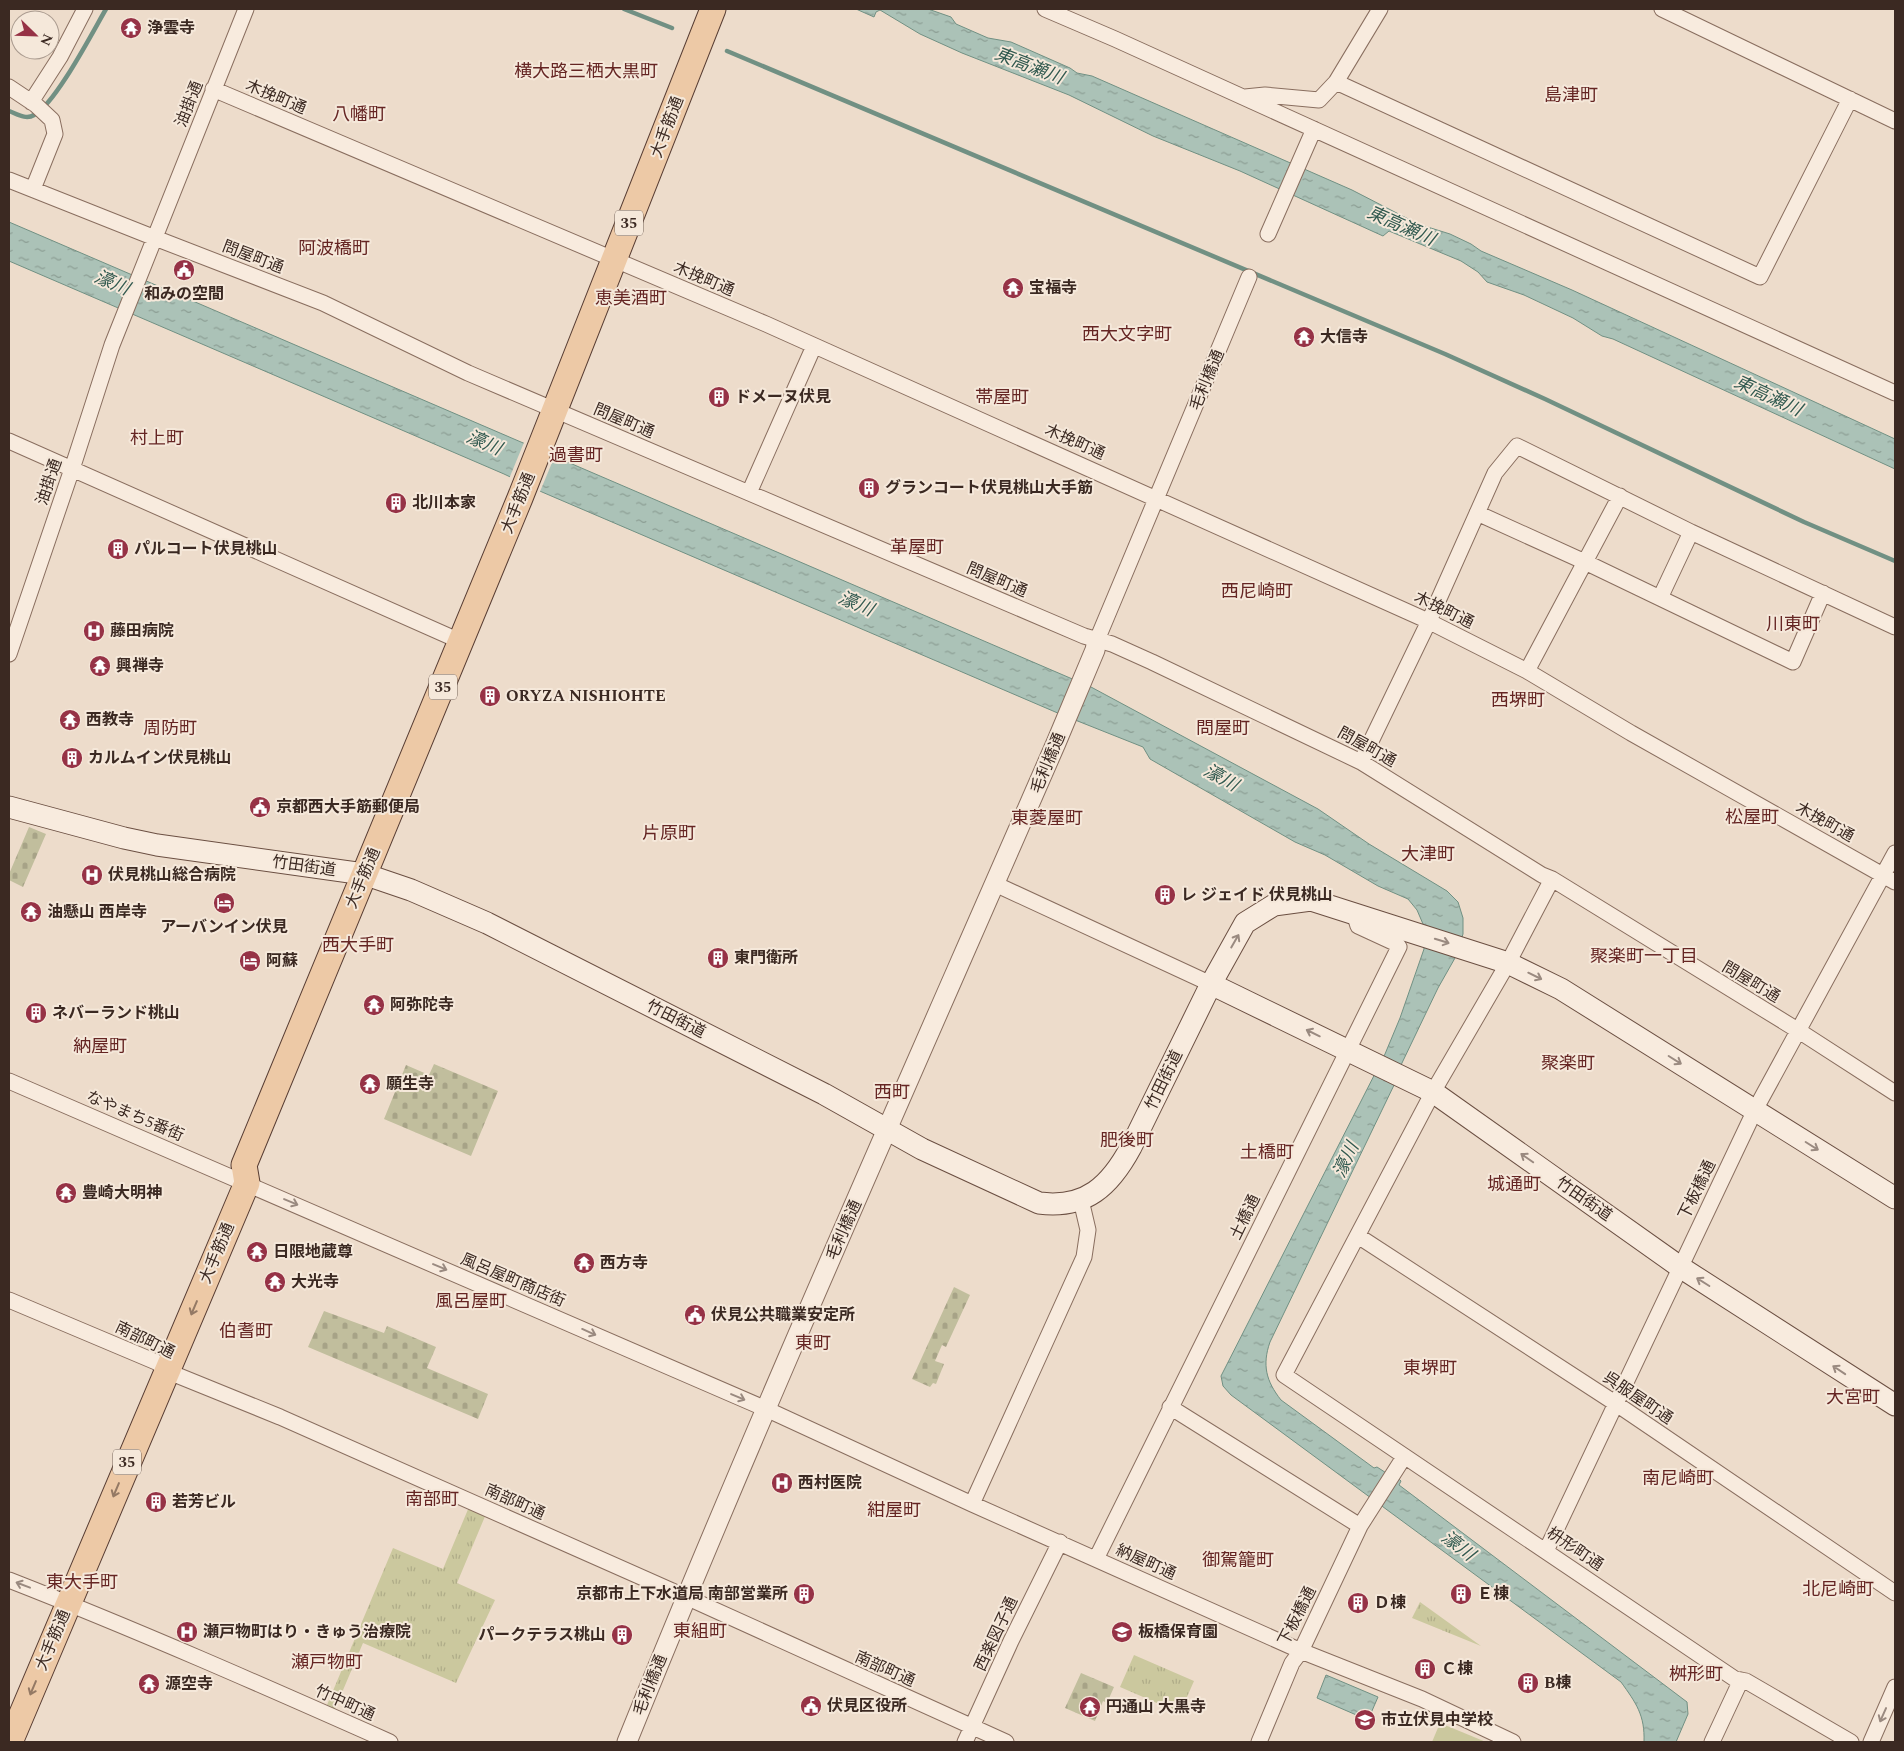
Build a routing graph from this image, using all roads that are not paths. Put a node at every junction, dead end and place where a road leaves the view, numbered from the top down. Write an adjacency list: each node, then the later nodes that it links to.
1 (85, 9): 12 (street)
2 (246, 9): 9 (street, 油掛通)
3 (713, 9): 19 (main road, 大手筋通 / 35)
4 (1044, 9): 10 (street)
5 (1380, 9): 7 (street)
6 (1662, 9): 11 (street)
7 (1336, 82): 10 (street); 11 (street)
8 (9, 87): 12 (street)
9 (214, 89): 18 (street, 油掛通); 19 (street, 木挽町通)
10 (1244, 97): 14 (street)
11 (1850, 99): 13 (street)
12 (38, 107): 16 (street)
13 (1895, 121)
14 (1312, 134): 17 (street); 22 (street)
15 (9, 180): 16 (street, 問屋町通)
16 (33, 189): 18 (street, 問屋町通)
17 (1270, 230)
18 (155, 238): 23 (street, 問屋町通); 25 (street, 油掛通)
19 (615, 261): 21 (street, 木挽町通); 23 (main road, 大手筋通 / 35)
20 (1249, 276): 28 (street, 毛利橋通)
21 (814, 346): 26 (street); 28 (street, 木挽町通)
22 (1895, 393)
23 (555, 410): 26 (street, 問屋町通); 37 (main road, 大手筋通 / 35)
24 (9, 441): 25 (street)
25 (72, 469): 37 (street); 38 (street, 油掛通)
26 (749, 493): 36 (street, 問屋町通)
27 (1620, 496): 29 (street); 30 (street); 31 (street)
28 (1156, 498): 34 (street, 木挽町通); 36 (street, 毛利橋通)
29 (1477, 513): 31 (street); 34 (street)
30 (1690, 532): 32 (street); 33 (street)
31 (1585, 562): 33 (street); 39 (street)
32 (1823, 593): 33 (street); 35 (street)
33 (1660, 598)
34 (1429, 621): 39 (street, 木挽町通); 40 (street)
35 (1895, 627)
36 (1097, 640): 40 (street, 問屋町通); 46 (street, 毛利橋通)
37 (462, 642): 43 (main road, 大手筋通 / 35)
38 (9, 652)
39 (1527, 671): 44 (street, 木挽町通)
40 (1361, 762): 45 (street, 問屋町通)
41 (9, 807): 43 (main road, 竹田街道)
42 (1895, 853): 44 (street, 下板橋通)
43 (364, 874): 56 (main road, 竹田街道); 57 (main road, 大手筋通 / 35)
44 (1889, 878): 50 (street, 下板橋通)
45 (1552, 879): 48 (street); 50 (street, 問屋町通)
46 (995, 884): 49 (street); 56 (street, 毛利橋通)
47 (1354, 913): 48 (main road, 竹田街道, one-way to 48); 49 (main road, 竹田街道, one-way to 47); 51 (street, 土橋通)
48 (1508, 962): 53 (street); 55 (main road, 竹田街道, one-way to 55)
49 (1211, 984): 51 (main road, 竹田街道, one-way to 49); 59 (main road, 竹田街道)
50 (1798, 1031): 54 (street, 問屋町通); 55 (street, 下板橋通)
51 (1347, 1050): 53 (main road, 竹田街道); 66 (street, 土橋通)
52 (9, 1080): 57 (street, なやまち5番街)
53 (1433, 1092): 60 (street); 61 (main road, 竹田街道, one-way to 53)
54 (1895, 1093)
55 (1755, 1110): 58 (main road, 竹田街道, one-way to 58); 61 (street, 下板橋通)
56 (888, 1129): 59 (main road, 竹田街道); 67 (street, 毛利橋通)
57 (247, 1183): 63 (main road, 大手筋通 / 35, one-way to 63); 67 (street, 風呂屋町商店街, one-way to 67)
58 (1895, 1198)
59 (1081, 1200): 69 (street)
60 (1358, 1236): 64 (street, 呉服屋町通); 68 (street, 枡形町通)
61 (1680, 1267): 64 (street, 下板橋通); 65 (main road, 竹田街道, one-way to 61)
62 (9, 1300): 63 (street, 南部町通)
63 (167, 1369): 76 (street, 南部町通); 77 (main road, 大手筋通 / 35, one-way to 77)
64 (1615, 1403): 72 (street, 下板橋通); 75 (street, 呉服屋町通)
65 (1895, 1405)
66 (1170, 1408): 70 (street); 73 (street, 土橋通)
67 (766, 1409): 69 (street, 納屋町通); 76 (street, 毛利橋通)
68 (1404, 1457): 70 (street, 下板橋通); 72 (street, 枡形町通)
69 (972, 1504): 71 (street, 納屋町通)
70 (1360, 1526): 78 (street, 下板橋通)
71 (1060, 1542): 73 (street, 納屋町通); 81 (street, 西楽図子通)
72 (1546, 1551): 79 (street, 枡形町通)
73 (1096, 1559): 78 (street, 納屋町通)
74 (9, 1580): 77 (street, 竹中町通, one-way to 74)
75 (1895, 1593)
76 (686, 1597): 81 (street, 南部町通); 84 (street, 毛利橋通)
77 (69, 1604): 82 (main road, 大手筋通 / 35, one-way to 82); 83 (street, 竹中町通)
78 (1301, 1651): 87 (street, 下板橋通); 88 (street, 納屋町通)
79 (1741, 1680): 89 (street); 90 (street, 枡形町通)
80 (1895, 1687): 91 (street, one-way to 91)
81 (972, 1727): 85 (street, 西楽図子通); 86 (street, 南部町通)
82 (10, 1742)
83 (390, 1742)
84 (627, 1742)
85 (965, 1742)
86 (1006, 1742)
87 (1259, 1742)
88 (1513, 1742)
89 (1712, 1742)
90 (1851, 1742)
91 (1871, 1742)

